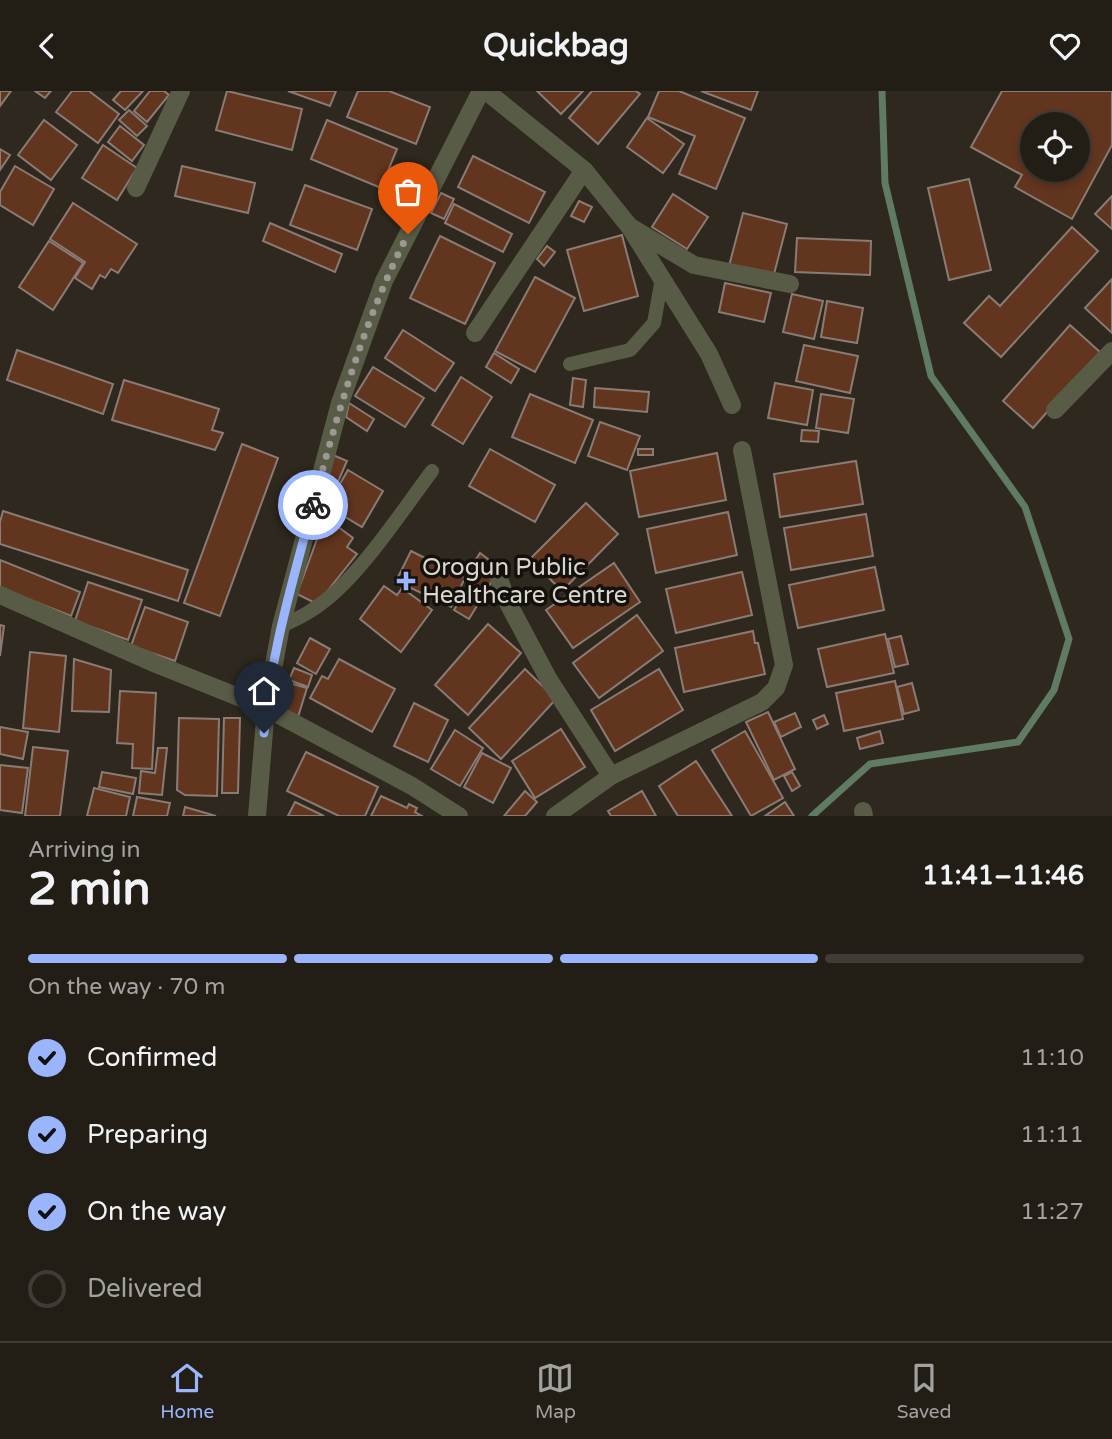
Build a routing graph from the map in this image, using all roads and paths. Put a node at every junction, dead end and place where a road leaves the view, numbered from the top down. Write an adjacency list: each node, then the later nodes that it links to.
1 (181, 91): 4 (street)
2 (483, 91): 3 (street); 17 (street)
3 (584, 170): 5 (street); 8 (street)
4 (136, 188)
5 (629, 226): 6 (street); 7 (street)
6 (662, 278): 10 (lane); 11 (street)
7 (790, 284)
8 (475, 333)
9 (1112, 351): 12 (street)
10 (570, 364)
11 (732, 405)
12 (1055, 410)
13 (742, 450): 19 (street)
14 (432, 471): 17 (lane)
15 (499, 579): 19 (street)
16 (0, 595): 18 (street)
17 (281, 627): 18 (street)
18 (266, 708): 20 (street); 21 (street)
19 (611, 776): 22 (street)
20 (257, 816)
21 (459, 816)
22 (555, 816)

